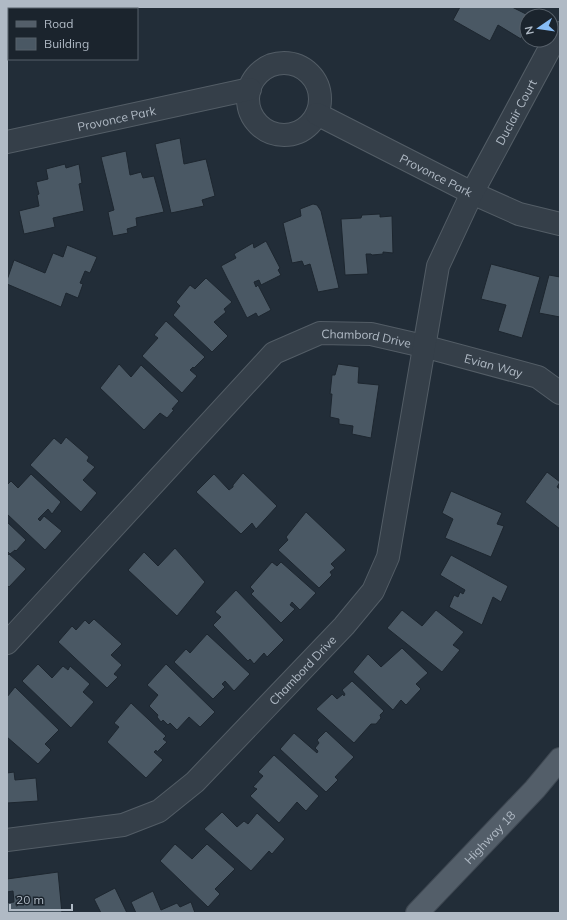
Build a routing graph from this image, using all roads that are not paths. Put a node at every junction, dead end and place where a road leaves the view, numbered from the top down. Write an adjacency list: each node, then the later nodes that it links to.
1 (560, 33): 5 (street, Duclair Court)
2 (250, 89): 3 (street); 3 (street); 4 (street, Provonce Park)
3 (317, 114): 5 (street, Provonce Park)
4 (7, 142)
5 (472, 193): 6 (street, Provonce Park); 7 (street, Chambord Drive)
6 (560, 224)
7 (423, 346): 8 (street, Evian Way); 9 (street, Chambord Drive); 11 (street, Chambord Drive)
8 (560, 393)
9 (7, 643)
10 (560, 759): 12 (main road, Highway 18)
11 (7, 840)
12 (417, 913)

